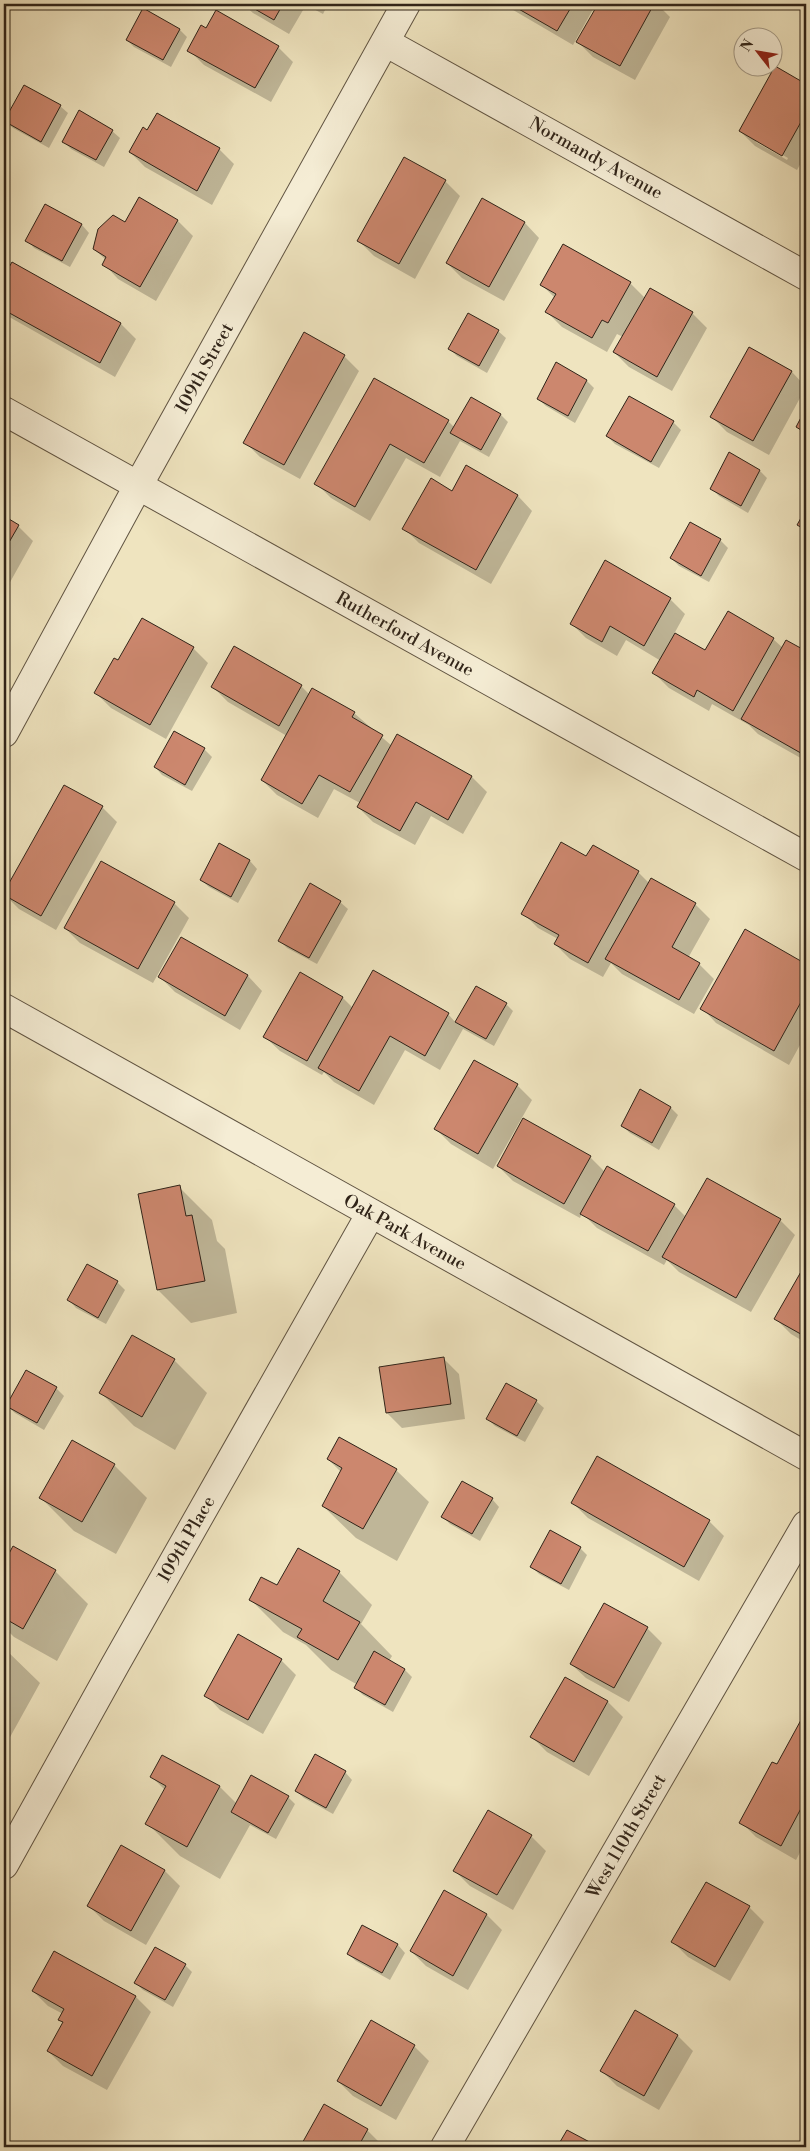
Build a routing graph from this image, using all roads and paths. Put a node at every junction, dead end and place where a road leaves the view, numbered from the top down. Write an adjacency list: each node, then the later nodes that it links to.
1 (406, 4): 2 (street, 109th Street)
2 (385, 42): 3 (street, Normandy Avenue); 5 (street, 109th Street)
3 (806, 276)
4 (4, 411): 5 (street, Rutherford Avenue)
5 (138, 486): 6 (street, 109th Street); 7 (street, Rutherford Avenue)
6 (4, 733)
7 (806, 857)
8 (4, 1008): 9 (street, Oak Park Avenue)
9 (371, 1213): 10 (street, Oak Park Avenue); 12 (street, 109th Place)
10 (806, 1456)
11 (806, 1525): 13 (street, West 110th Street)
12 (4, 1866)
13 (445, 2147)

